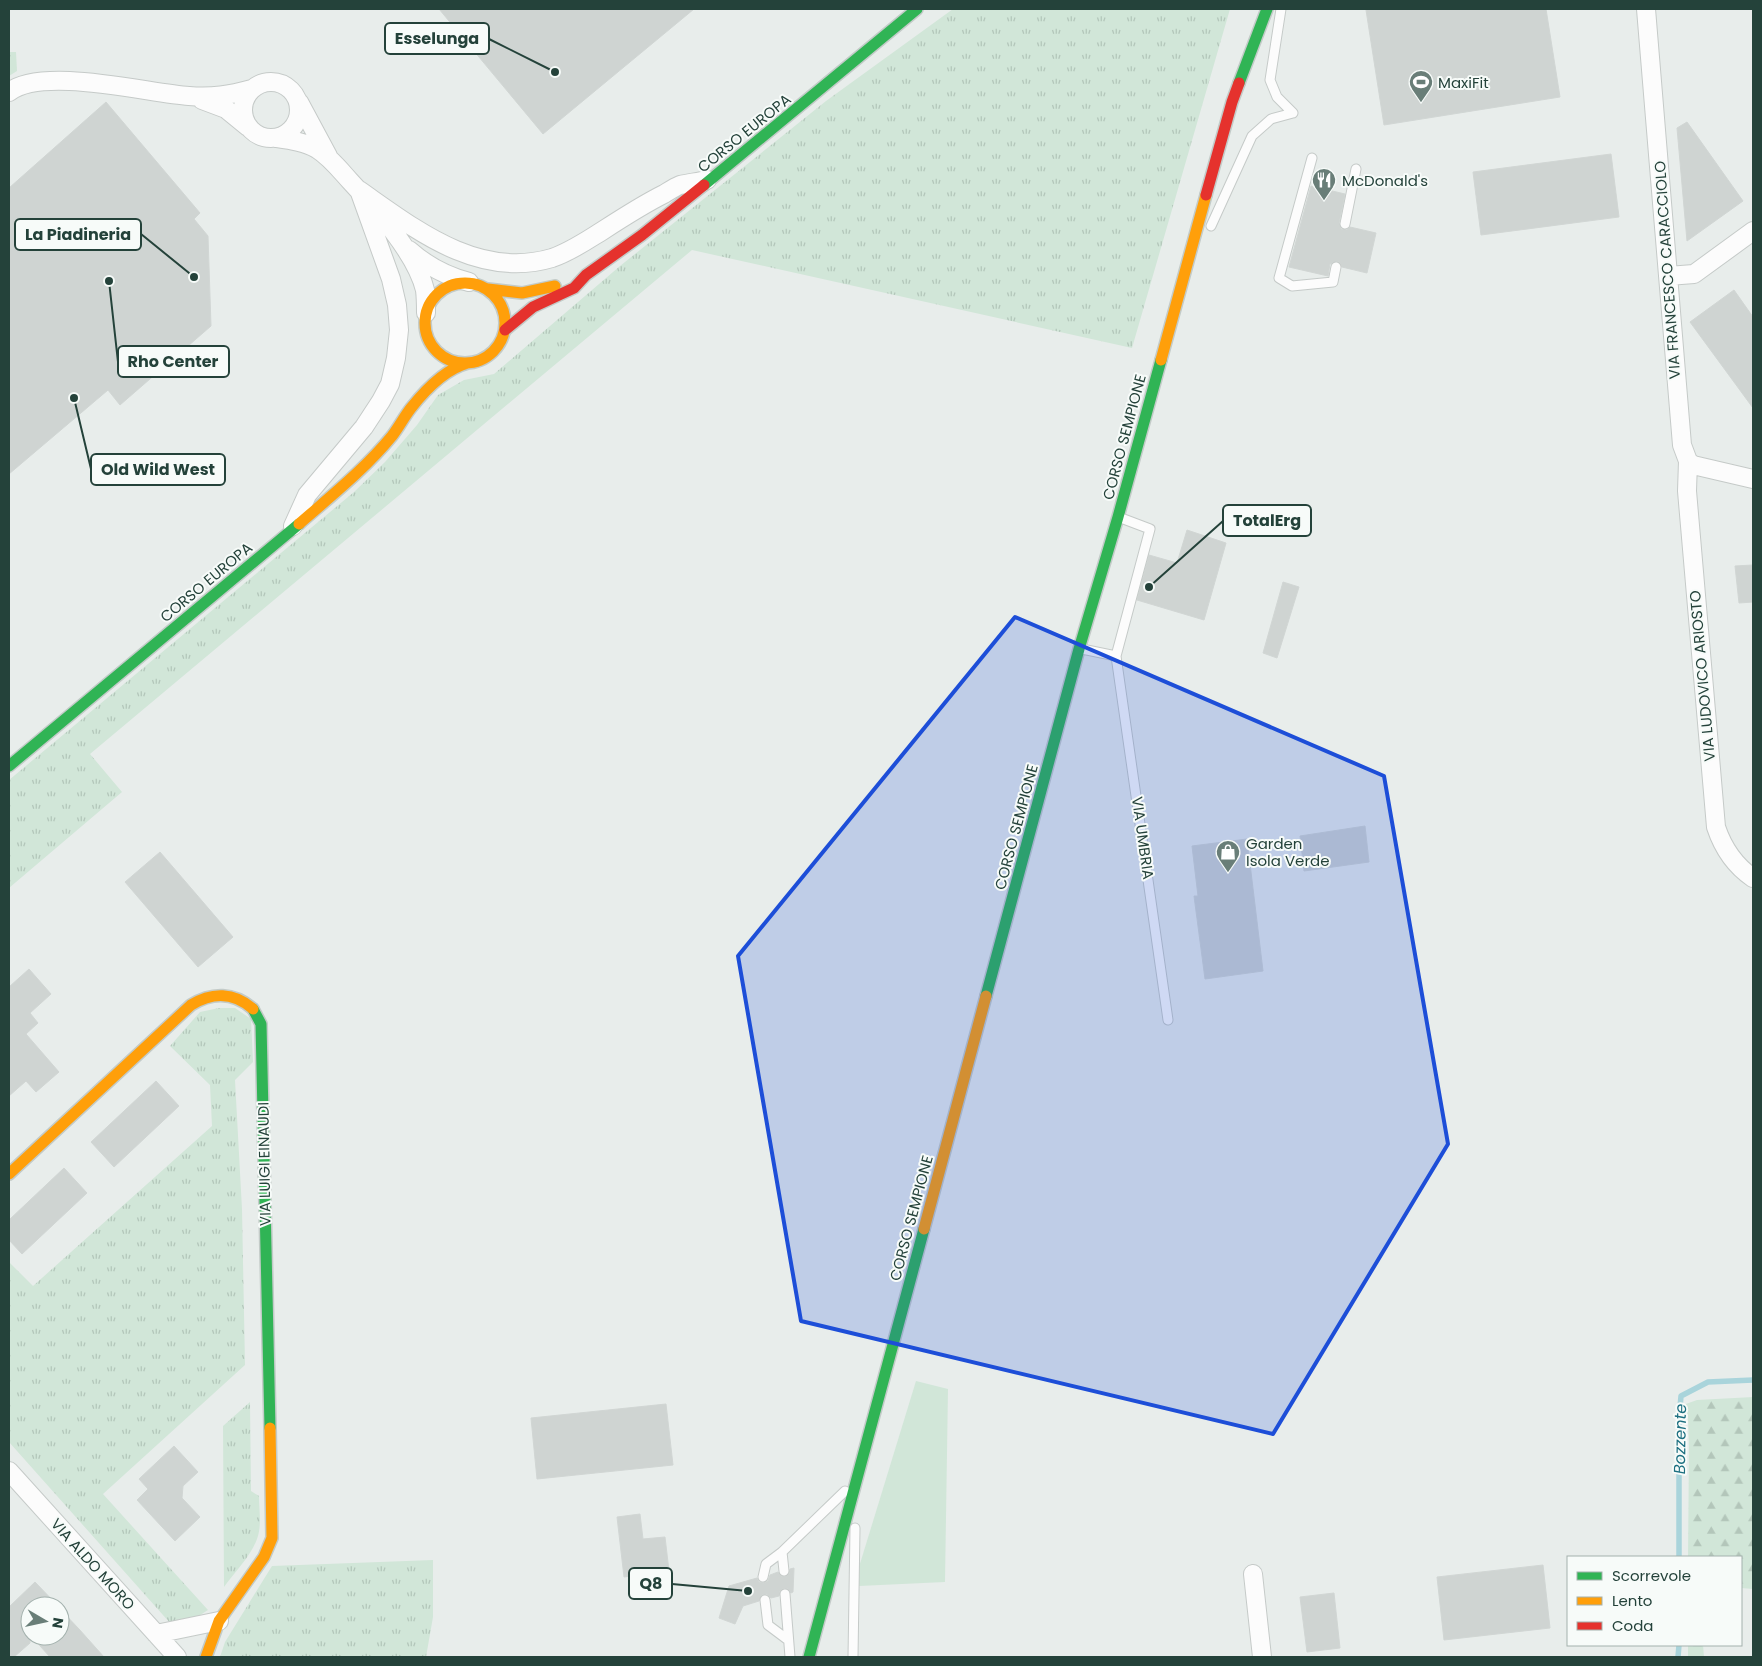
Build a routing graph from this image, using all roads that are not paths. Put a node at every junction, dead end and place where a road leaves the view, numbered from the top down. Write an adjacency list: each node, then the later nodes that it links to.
1 (917, 9): 16 (main road, CORSO EUROPA)
2 (1267, 9): 10 (main road, CORSO SEMPIONE)
3 (1281, 9): 20 (lane)
4 (1646, 9): 25 (street, VIA FRANCESCO CARACCIOLO)
5 (1243, 37): 10 (main road)
6 (252, 89): 8 (street); 9 (street); 11 (street)
7 (9, 92): 8 (street)
8 (189, 96): 11 (street)
9 (296, 96): 12 (street); 14 (street)
10 (1232, 102): 28 (main road, CORSO SEMPIONE)
11 (249, 128): 12 (street)
12 (276, 138): 14 (street)
13 (1312, 158): 23 (lane)
14 (330, 159): 17 (street)
15 (1356, 169): 18 (lane)
16 (712, 180): 17 (street); 24 (main road, CORSO EUROPA)
17 (359, 190): 21 (street); 39 (street)
18 (1345, 224)
19 (1753, 231): 25 (street)
20 (1206, 235)
21 (401, 242): 26 (street); 29 (street)
22 (1202, 244): 28 (lane)
23 (1336, 266)
24 (586, 275): 27 (main road, CORSO EUROPA); 30 (main road, CORSO EUROPA)
25 (1668, 276): 36 (street, VIA FRANCESCO CARACCIOLO)
26 (469, 282): 27 (main road); 29 (main road)
27 (488, 289): 30 (main road)
28 (1181, 289): 38 (main road, CORSO SEMPIONE)
29 (426, 313): 31 (main road)
30 (505, 330): 33 (main road)
31 (425, 332): 32 (main road); 33 (main road)
32 (426, 355)
33 (468, 363): 35 (main road, CORSO EUROPA)
34 (422, 380): 35 (main road, CORSO EUROPA)
35 (410, 408): 39 (main road, CORSO EUROPA)
36 (1688, 461): 37 (street); 43 (street, VIA LUDOVICO ARIOSTO)
37 (1753, 478)
38 (1118, 517): 40 (main road, CORSO SEMPIONE); 41 (lane)
39 (291, 531): 42 (main road, CORSO EUROPA)
40 (1079, 649): 41 (lane); 47 (main road, CORSO SEMPIONE)
41 (1116, 656): 44 (lane, VIA UMBRIA)
42 (9, 766)
43 (1753, 878)
44 (1168, 1020)
45 (9, 1174): 54 (main road, VIA LUIGI EINAUDI)
46 (9, 1471): 55 (street, VIA ALDO MORO)
47 (856, 1480): 48 (lane); 60 (main road, CORSO SEMPIONE); 61 (lane)
48 (782, 1552): 49 (lane); 51 (lane)
49 (784, 1571)
50 (1253, 1574): 62 (street)
51 (763, 1576)
52 (785, 1594): 56 (lane)
53 (765, 1600): 56 (lane)
54 (219, 1621): 55 (street); 58 (main road, VIA LUIGI EINAUDI)
55 (156, 1634): 57 (street, VIA ALDO MORO)
56 (788, 1640): 59 (lane)
57 (177, 1657)
58 (206, 1657)
59 (790, 1657)
60 (809, 1657)
61 (853, 1657)
62 (1262, 1657)

